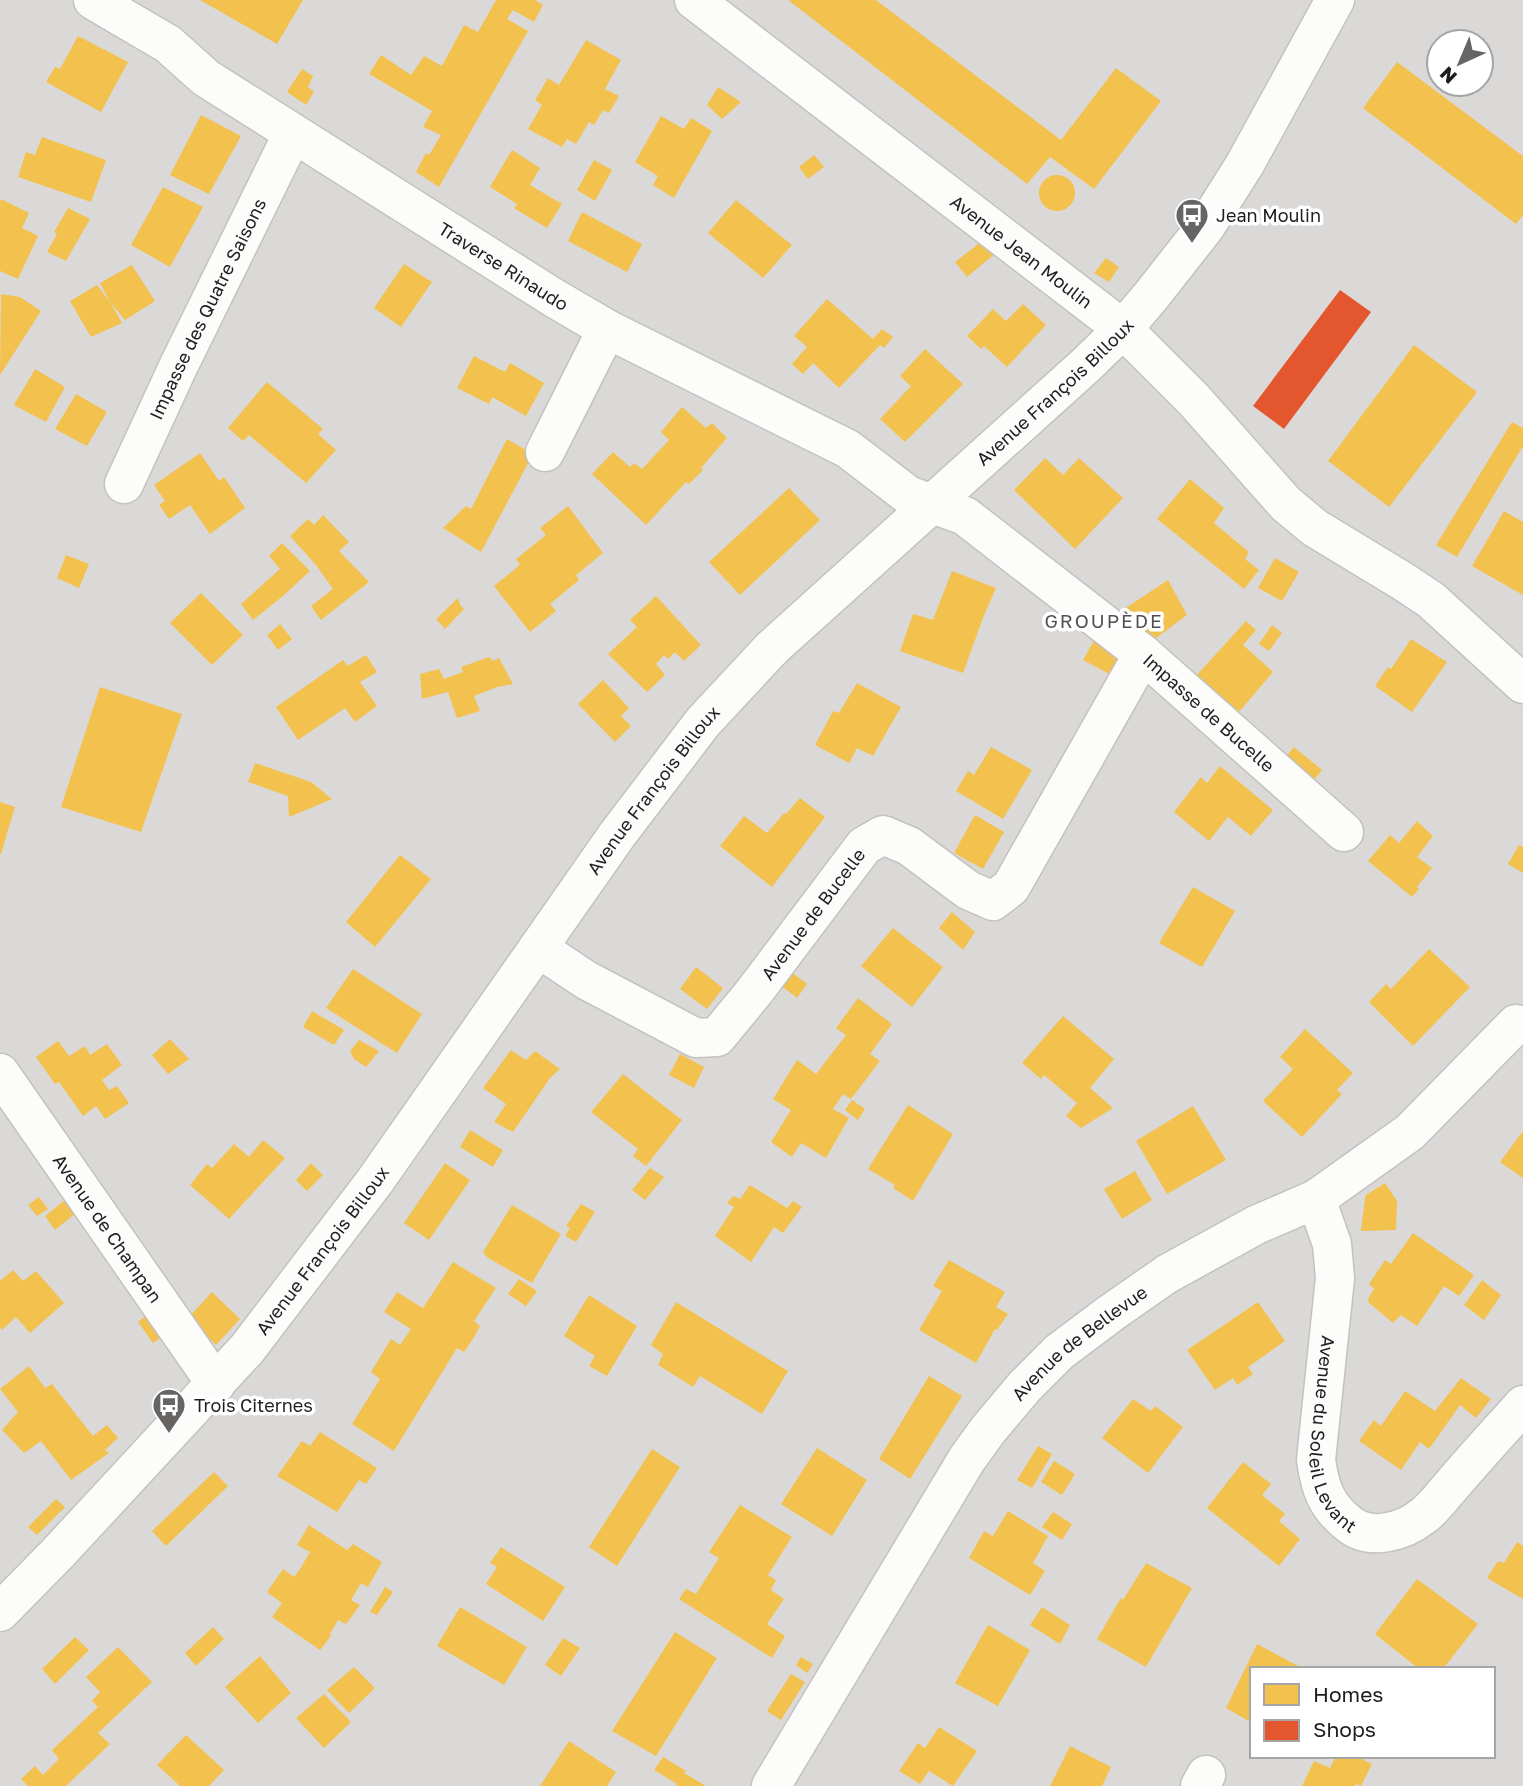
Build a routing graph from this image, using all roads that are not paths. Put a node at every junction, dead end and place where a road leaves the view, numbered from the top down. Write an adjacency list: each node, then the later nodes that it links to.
1 (93, 0): 4 (street, Traverse Rinaudo)
2 (694, 0): 5 (street, Avenue Jean Moulin)
3 (1335, 0): 5 (street, Avenue François Billoux)
4 (293, 133): 6 (street, Traverse Rinaudo); 8 (street, Impasse des Quatre Saisons)
5 (1123, 328): 9 (street, Avenue François Billoux); 11 (street, Avenue Jean Moulin)
6 (607, 329): 7 (street); 9 (street, Traverse Rinaudo)
7 (545, 452)
8 (124, 484)
9 (932, 503): 10 (street, Impasse de Bucelle); 13 (street, Avenue François Billoux)
10 (1143, 654): 12 (street, Impasse de Bucelle); 13 (street, Avenue de Bucelle)
11 (1523, 684)
12 (1344, 832)
13 (538, 948): 17 (street, Avenue François Billoux)
14 (1516, 1024): 16 (street, Avenue de Bellevue)
15 (0, 1073): 17 (street, Avenue de Champan)
16 (1316, 1199): 18 (street, Avenue du Soleil Levant); 20 (street, Avenue de Bellevue)
17 (216, 1384): 19 (street, Avenue François Billoux)
18 (1523, 1405)
19 (0, 1612)
20 (771, 1786)

